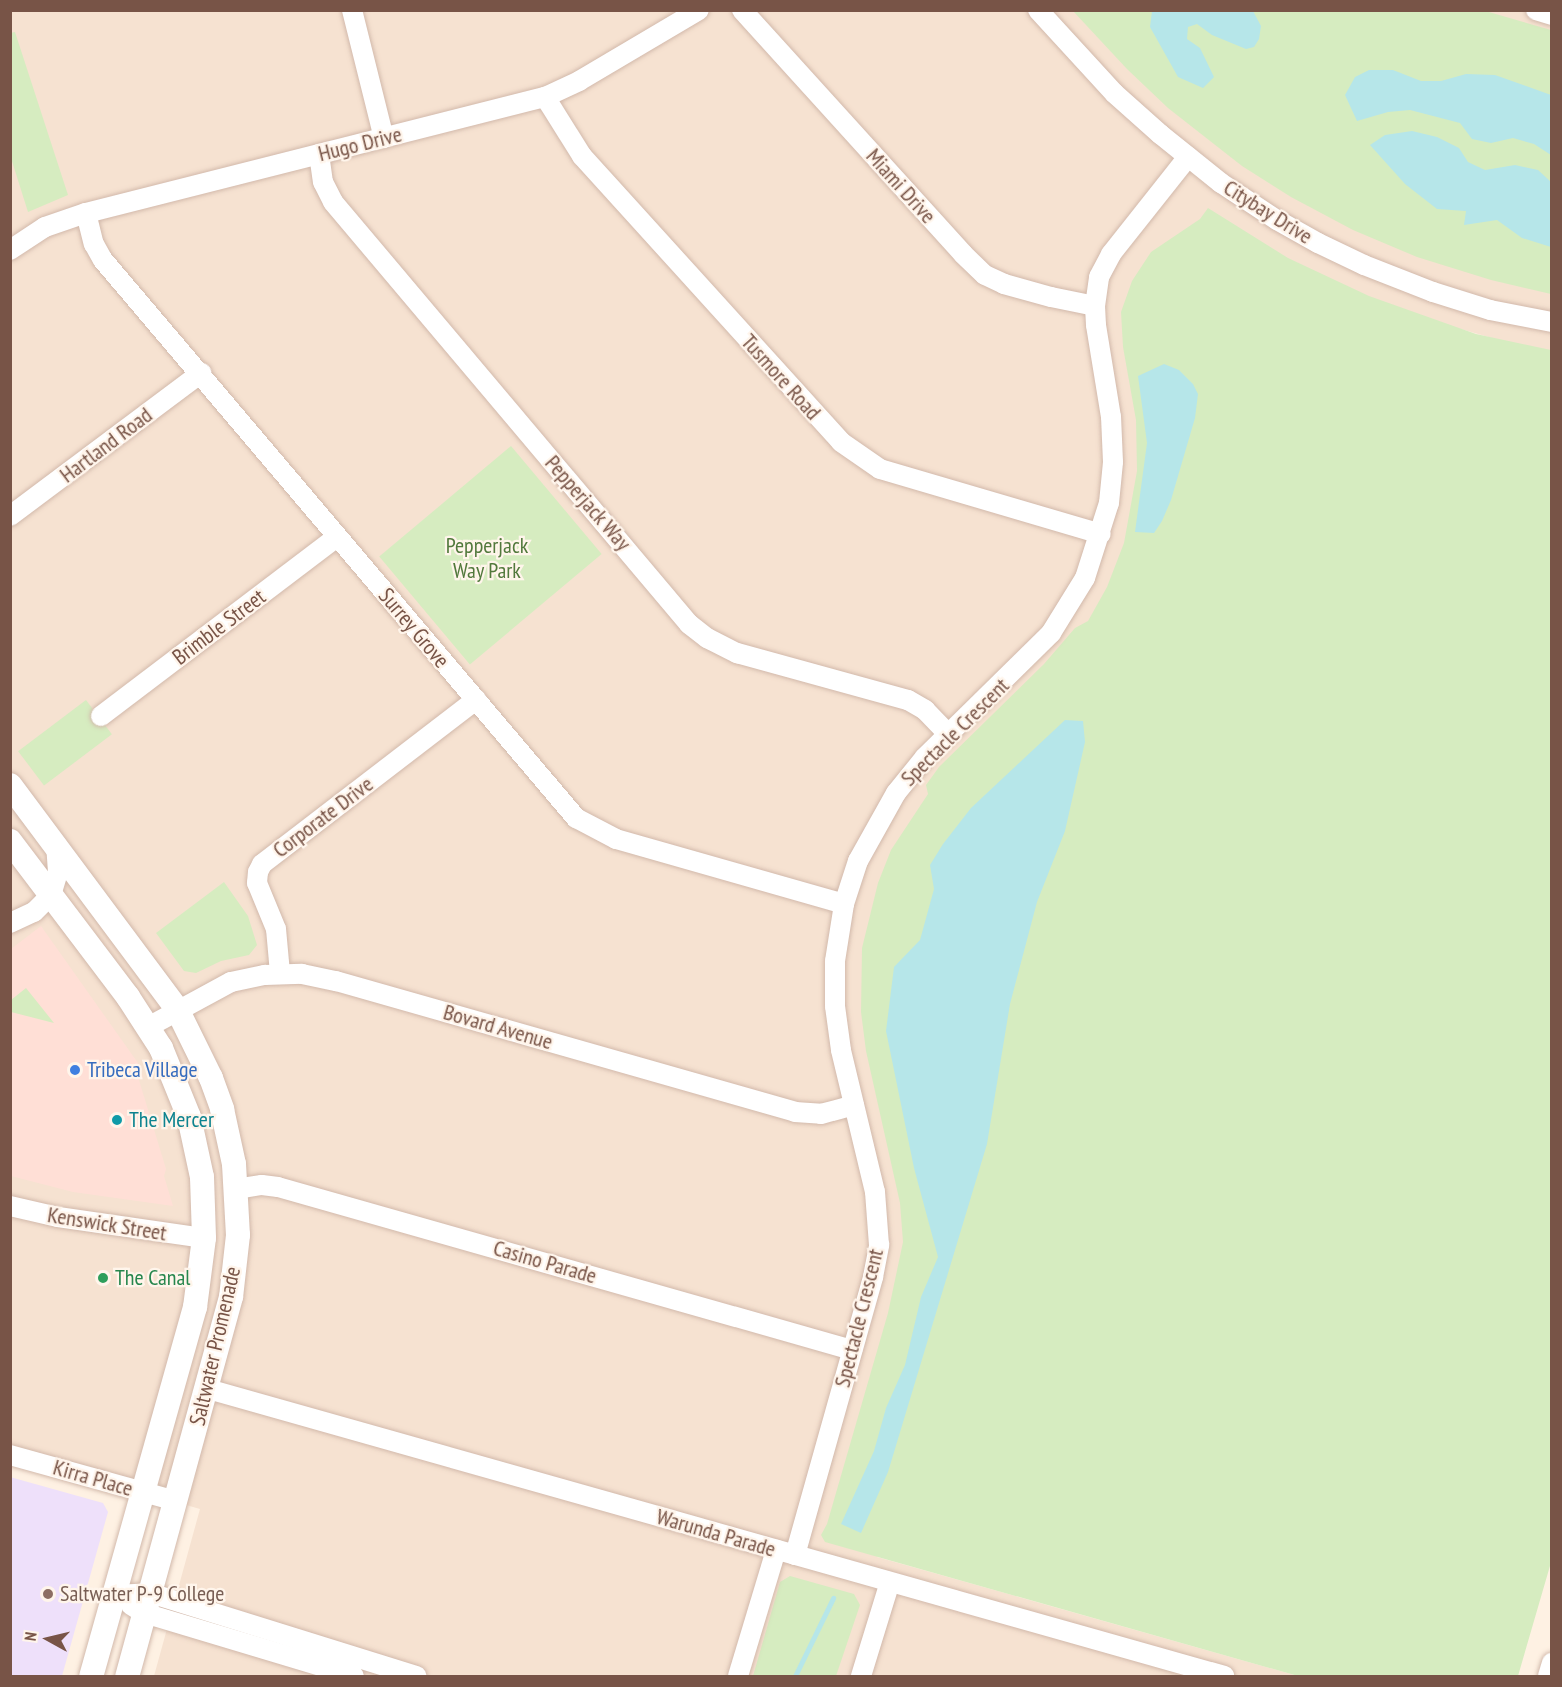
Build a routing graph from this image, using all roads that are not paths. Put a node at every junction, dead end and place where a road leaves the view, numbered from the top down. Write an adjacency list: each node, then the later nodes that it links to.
1 (352, 10): 8 (street)
2 (699, 10): 7 (street, Hugo Drive)
3 (742, 10): 13 (street, Miami Drive)
4 (1038, 10): 10 (street, Citybay Drive)
5 (1536, 10): 6 (street)
6 (1551, 15)
7 (545, 97): 8 (street, Hugo Drive); 17 (street, Tusmore Road)
8 (384, 138): 9 (street, Hugo Drive)
9 (319, 154): 11 (street, Hugo Drive); 21 (street, Pepperjack Way)
10 (1188, 158): 13 (street, Spectacle Crescent); 14 (street, Citybay Drive)
11 (86, 213): 12 (street, Hugo Drive); 15 (street, Surrey Grove)
12 (10, 250)
13 (1095, 306): 17 (street, Spectacle Crescent)
14 (1551, 322)
15 (201, 373): 16 (street, Hartland Road); 18 (street, Surrey Grove)
16 (10, 516)
17 (1101, 534): 21 (street, Spectacle Crescent)
18 (337, 537): 19 (street, Surrey Grove); 20 (street, Brimble Street)
19 (476, 700): 26 (street, Surrey Grove); 28 (street, Corporate Drive)
20 (101, 716)
21 (948, 734): 26 (street, Spectacle Crescent)
22 (10, 785): 24 (street, Saltwater Promenade)
23 (10, 841): 25 (street, Saltwater Promenade)
24 (56, 844): 25 (street); 29 (street, Saltwater Promenade)
25 (46, 889): 27 (street); 30 (street, Saltwater Promenade)
26 (844, 904): 31 (street, Spectacle Crescent)
27 (14, 920)
28 (280, 973): 29 (street, Bovard Avenue); 31 (street, Bovard Avenue)
29 (177, 1009): 30 (street, Bovard Avenue); 32 (street, Saltwater Promenade)
30 (148, 1027): 34 (street, Saltwater Promenade)
31 (854, 1106): 35 (street, Spectacle Crescent)
32 (236, 1189): 35 (street, Casino Parade); 36 (street, Saltwater Promenade)
33 (10, 1206): 34 (street, Kenswick Street)
34 (204, 1238): 38 (street, Saltwater Promenade)
35 (852, 1350): 40 (street, Spectacle Crescent)
36 (208, 1389): 39 (street, Saltwater Promenade); 40 (street, Warunda Parade)
37 (10, 1455): 38 (street, Kirra Place)
38 (143, 1492): 39 (street, Kirra Place); 42 (street, Saltwater Promenade)
39 (176, 1502): 43 (street, Saltwater Promenade)
40 (785, 1552): 41 (street, Warunda Parade); 49 (street, Spectacle Crescent)
41 (890, 1582): 50 (street); 51 (street, Warunda Parade)
42 (114, 1595): 43 (street); 45 (street, Saltwater Promenade)
43 (147, 1603): 46 (street, Saltwater Promenade); 47 (street); 48 (street)
44 (1551, 1663): 52 (street)
45 (91, 1677)
46 (127, 1677)
47 (354, 1677)
48 (416, 1677)
49 (738, 1677)
50 (861, 1677)
51 (1224, 1677)
52 (1548, 1677)

